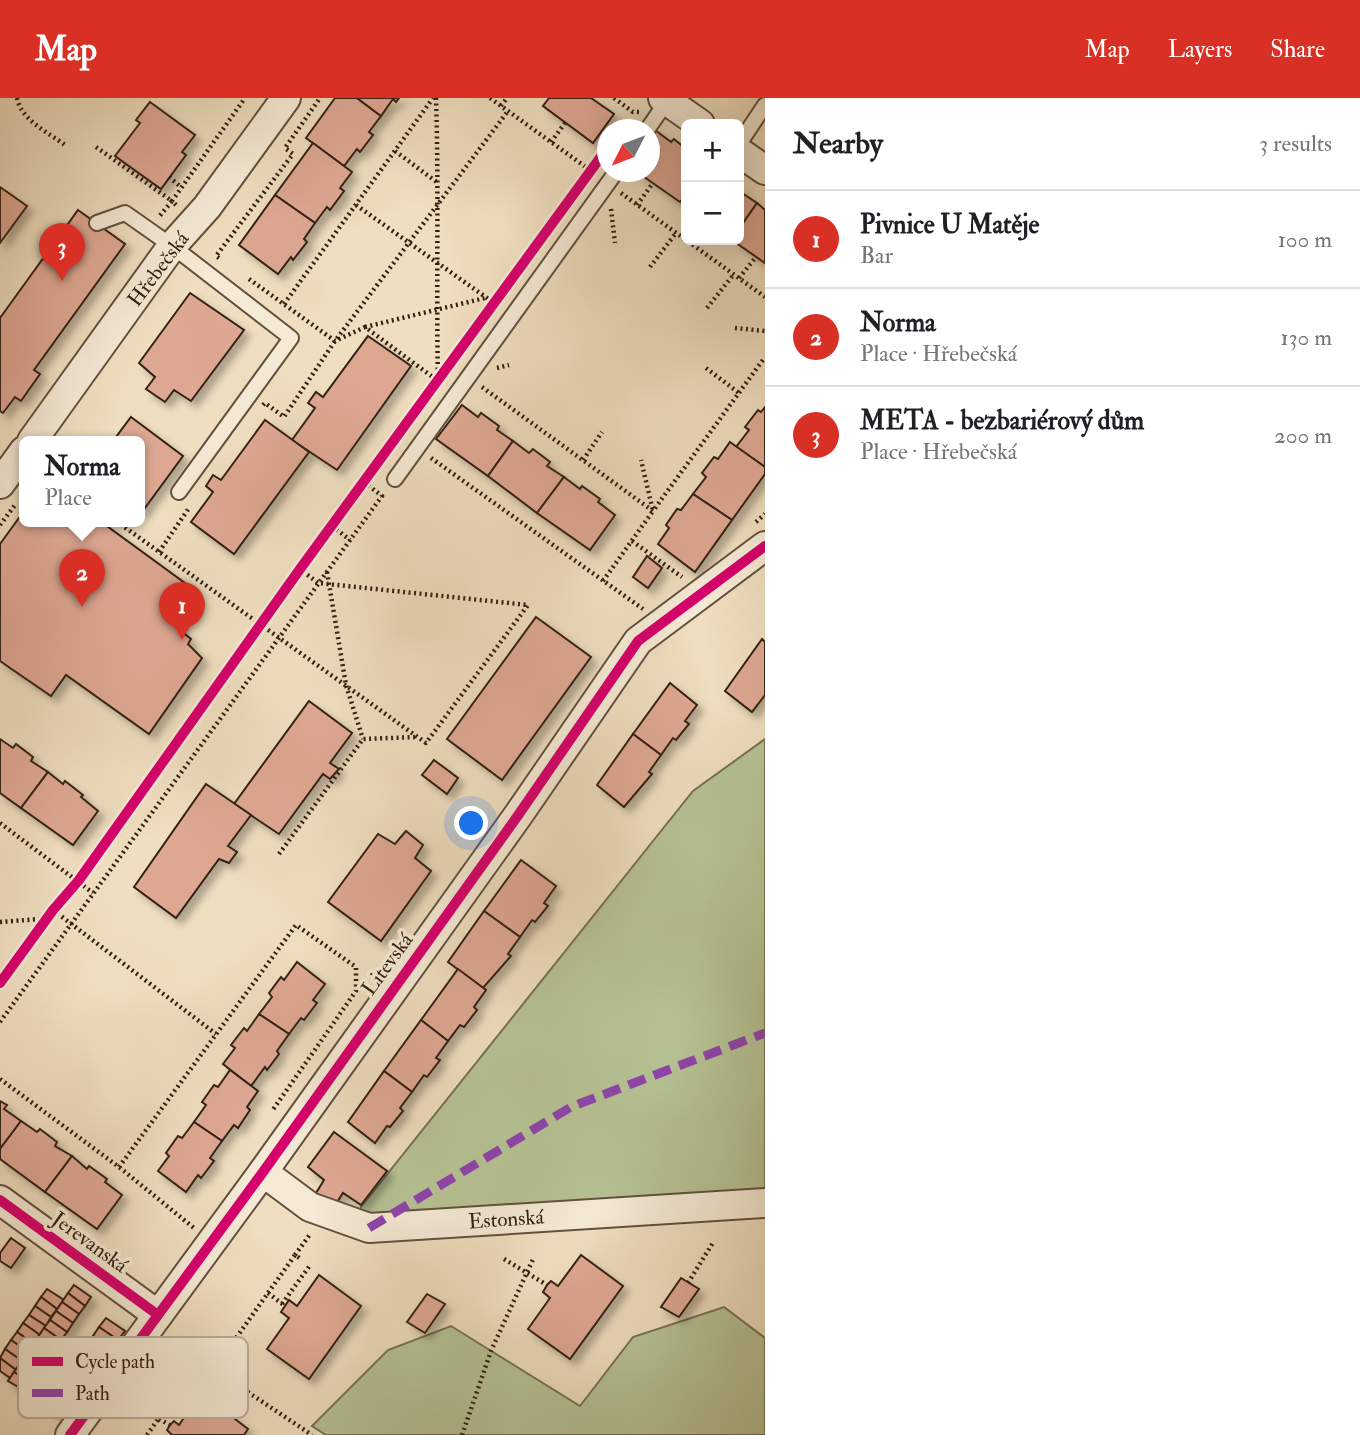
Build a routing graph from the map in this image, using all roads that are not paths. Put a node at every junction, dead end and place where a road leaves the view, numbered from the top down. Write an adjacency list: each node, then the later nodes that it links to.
1 (286, 98): 11 (street, Hřebečská)
2 (657, 99): 4 (lane); 5 (street)
3 (765, 105): 6 (lane)
4 (650, 119)
5 (691, 119)
6 (744, 136)
7 (744, 155): 8 (street)
8 (765, 170)
9 (608, 182): 14 (lane)
10 (97, 223): 11 (lane)
11 (173, 246): 12 (street, Hřebečská); 15 (lane)
12 (36, 436)
13 (19, 464): 16 (street)
14 (395, 479)
15 (179, 492)
16 (8, 494)
17 (761, 537): 18 (street, Litevská)
18 (263, 1171): 20 (street, Estonská); 21 (street, Litevská)
19 (0, 1200): 21 (street, Jerevanská)
20 (765, 1203)
21 (154, 1321): 22 (street, Litevská)
22 (142, 1337)
23 (83, 1418): 24 (street, Litevská)
24 (70, 1435)

